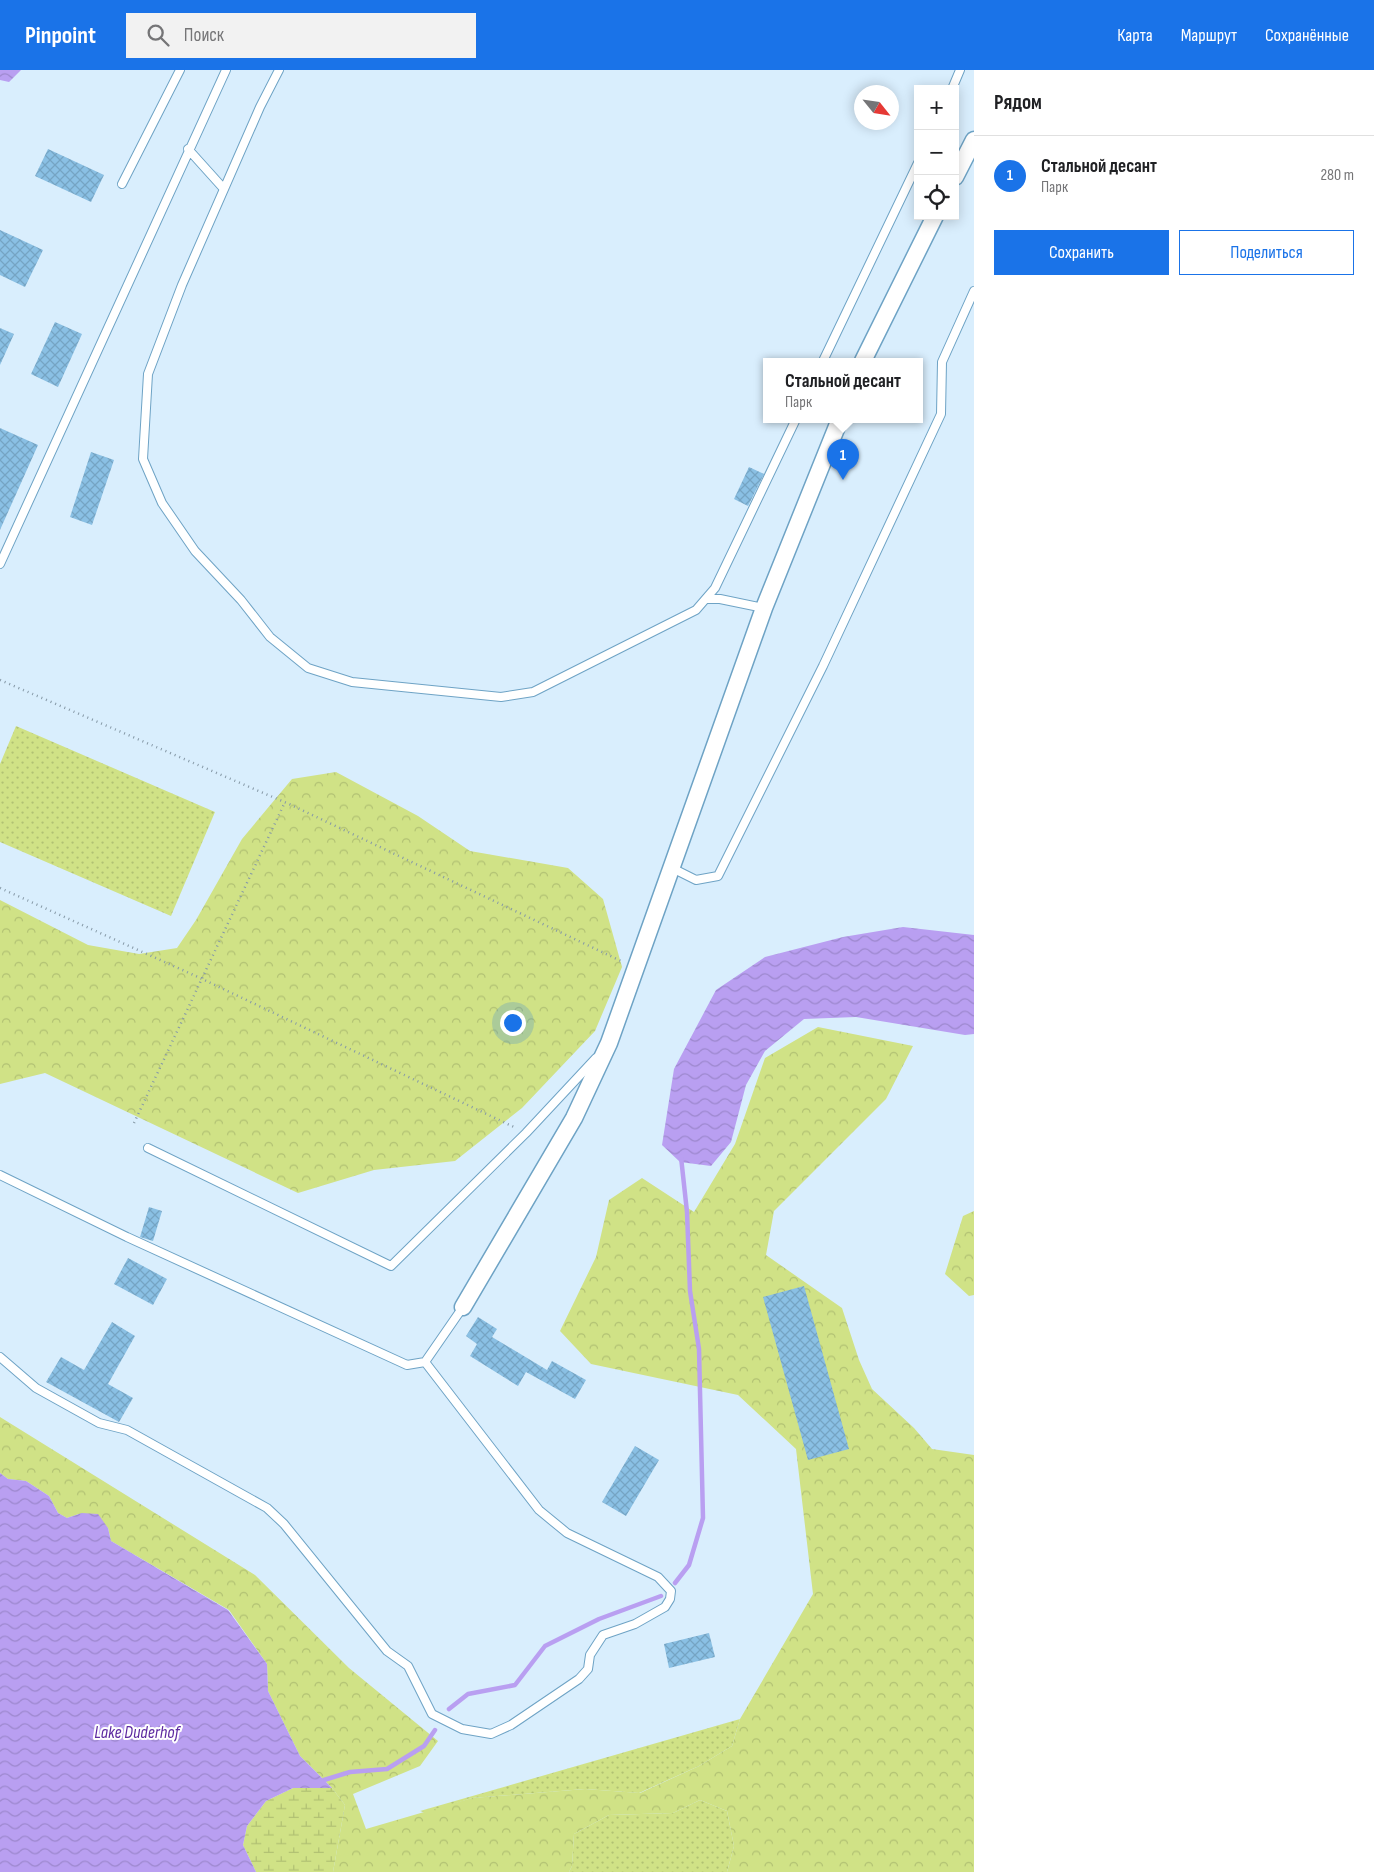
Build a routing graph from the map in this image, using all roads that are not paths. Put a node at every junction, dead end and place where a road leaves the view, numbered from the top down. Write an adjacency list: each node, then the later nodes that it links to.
1 (180, 70): 10 (lane)
2 (226, 70): 7 (lane)
3 (279, 70): 11 (lane)
4 (960, 70): 5 (lane)
5 (954, 85)
6 (974, 140): 9 (street)
7 (188, 149): 11 (lane); 18 (lane)
8 (914, 171): 14 (lane)
9 (956, 175)
10 (122, 184)
11 (224, 189): 19 (lane)
12 (933, 220): 15 (street)
13 (974, 291): 21 (lane)
14 (824, 358)
15 (864, 358)
16 (794, 423): 19 (lane)
17 (838, 423): 20 (street)
18 (0, 564)
19 (708, 599): 20 (lane)
20 (764, 608): 21 (street)
21 (672, 868): 22 (street)
22 (610, 1043): 23 (lane); 25 (street)
23 (148, 1148)
24 (0, 1175): 27 (lane)
25 (462, 1307): 27 (lane)
26 (0, 1357): 27 (lane)
27 (425, 1362)

